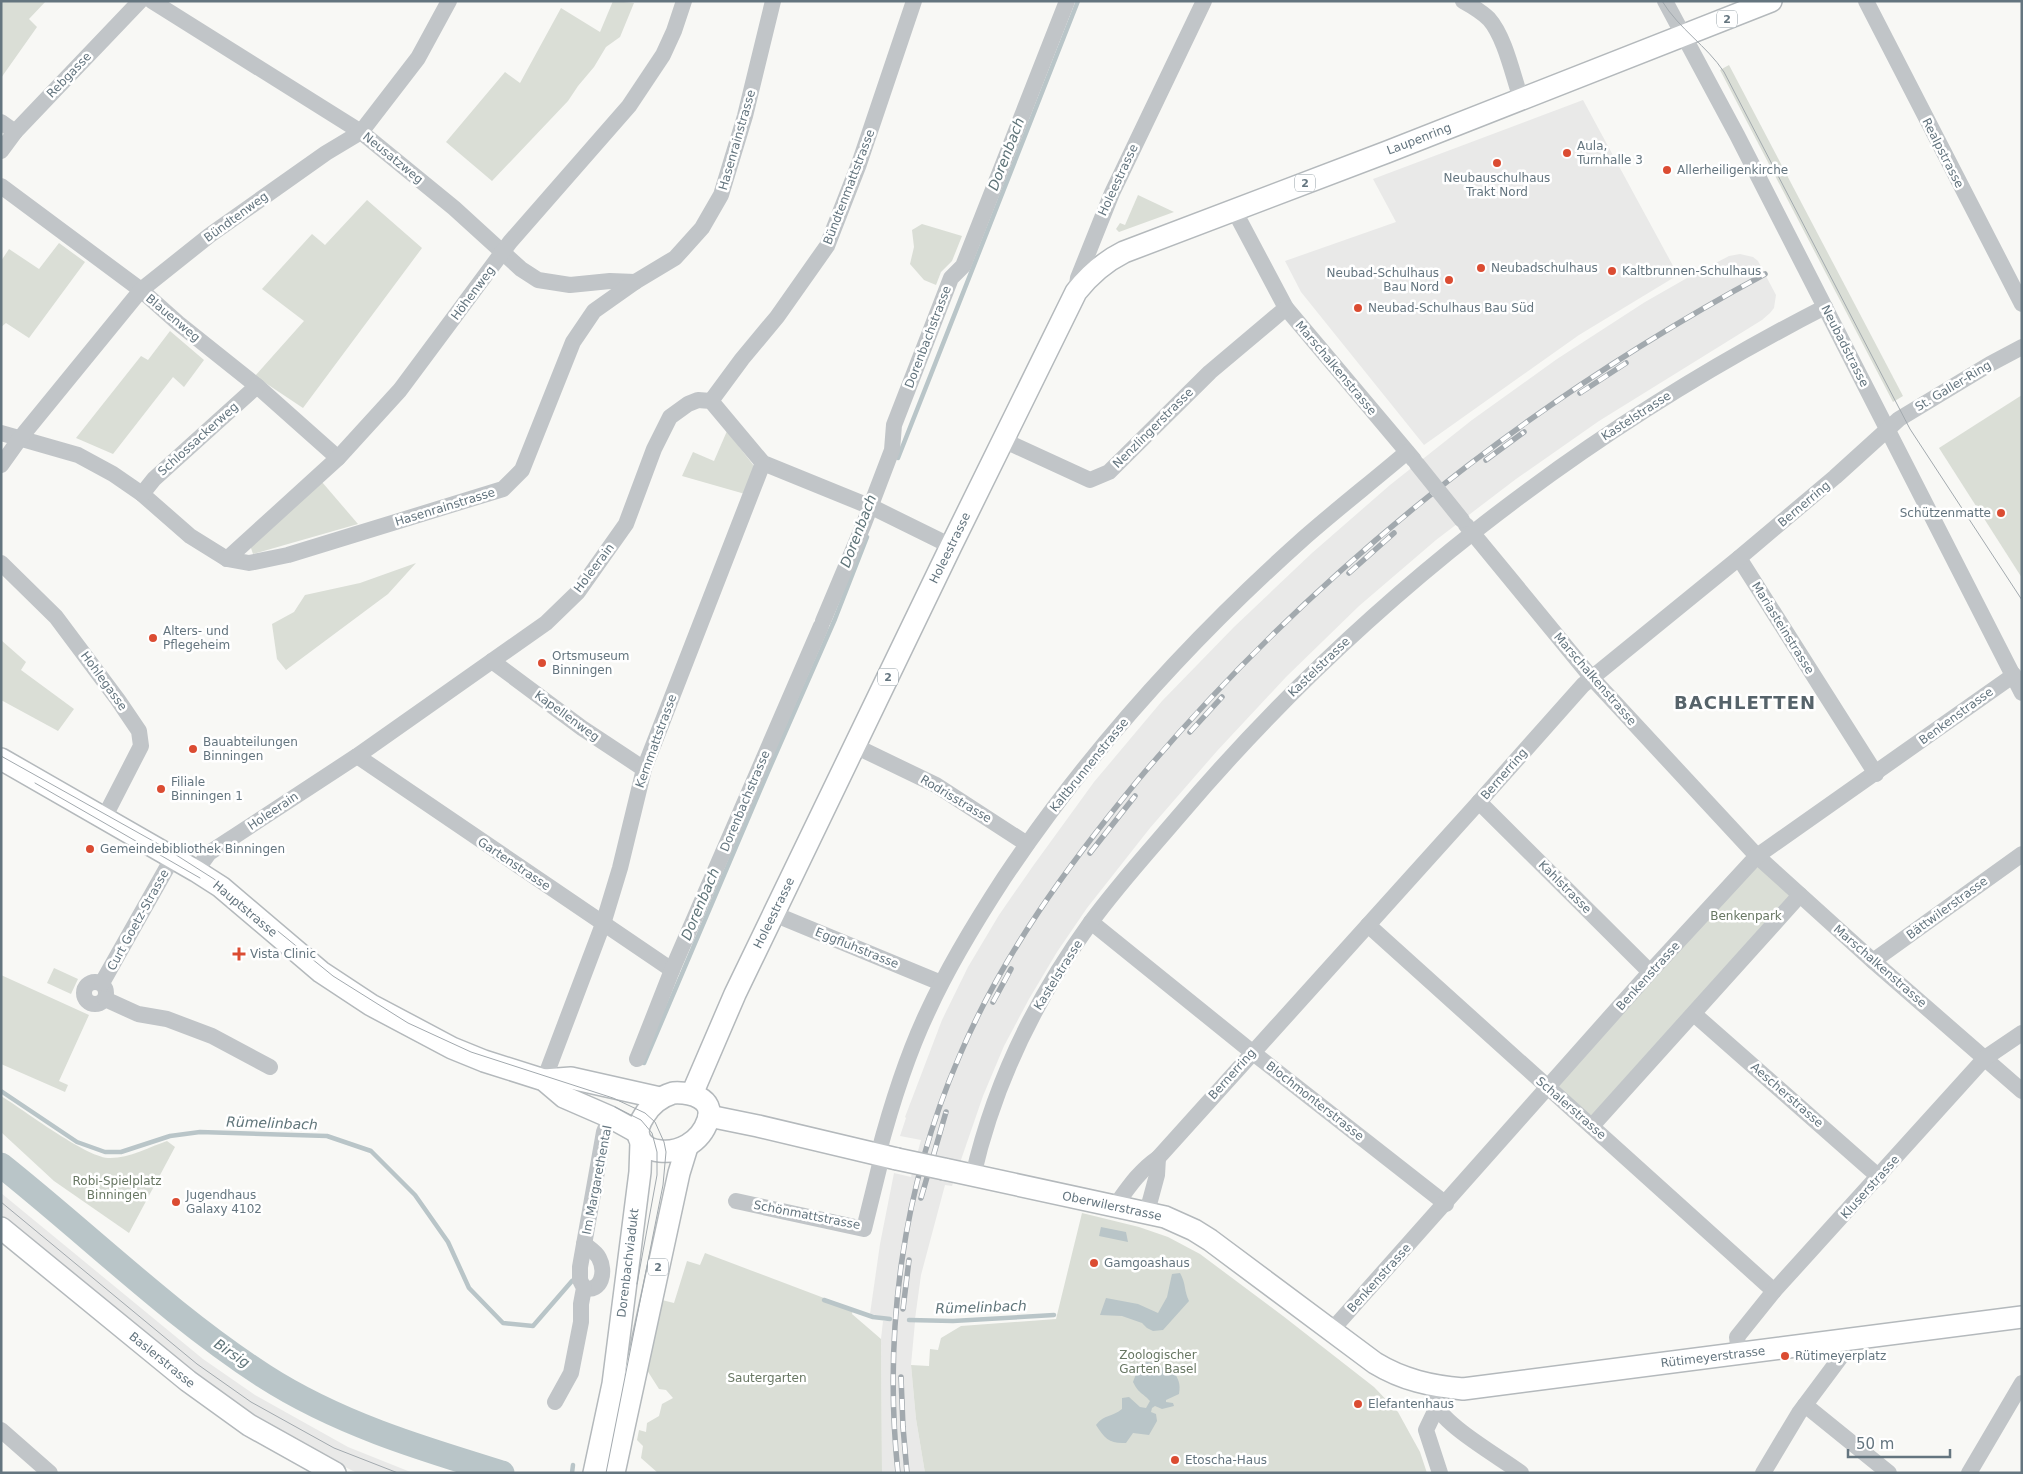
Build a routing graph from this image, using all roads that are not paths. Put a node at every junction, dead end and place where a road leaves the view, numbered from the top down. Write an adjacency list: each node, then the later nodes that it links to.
1 (140, 1): 15 (street, Rebgasse)
2 (152, 1): 16 (street, Neusatzweg)
3 (449, 1): 16 (street, Bündtenweg)
4 (684, 1): 20 (street, Höhenweg)
5 (773, 1): 21 (street, Hasenrainstrasse)
6 (914, 1): 29 (street, Bündtenmattstrasse)
7 (1067, 1): 39 (street, Dorenbachstrasse)
8 (1204, 1): 23 (street, Holeestrasse)
9 (1463, 1): 14 (street)
10 (1665, 1): 13 (street, Neubadstrasse)
11 (1771, 1): 13 (main road, Laupenring / 2)
12 (1866, 1): 24 (street, Realpstrasse)
13 (1683, 36): 14 (main road, Laupenring / 2); 25 (street, Neubadstrasse)
14 (1521, 99): 19 (main road, Laupenring / 2)
15 (8, 127): 17 (street, Rebgasse)
16 (361, 132): 20 (street, Neusatzweg); 22 (street, Bündtenweg)
17 (1, 151)
18 (1, 186): 22 (street, Blauenweg)
19 (1234, 210): 23 (main road, Laupenring / 2); 26 (street, Marschalkenstrasse)
20 (503, 252): 21 (street, Neusatzweg); 34 (street, Höhenweg)
21 (635, 282): 43 (street, Hasenrainstrasse)
22 (141, 290): 28 (street, Blauenweg); 32 (street, Bündtenweg)
23 (1076, 292): 33 (main road, Holeestrasse / 2)
24 (2022, 304)
25 (1825, 307): 30 (street, Neubadstrasse); 40 (street, Kastelstrasse)
26 (1286, 308): 33 (street, Nenzlingerstrasse); 35 (street, Marschalkenstrasse)
27 (2022, 347): 30 (street, St. Galler-Ring)
28 (257, 386): 34 (street, Blauenweg); 38 (street, Schlossackerweg)
29 (711, 401): 36 (street); 45 (street, Holeerain)
30 (1887, 429): 42 (street, Bernerring); 46 (street, Neubadstrasse)
31 (1, 433): 32 (street, Hasenrainstrasse)
32 (21, 437): 37 (street, Bündtenweg); 38 (street, Hasenrainstrasse)
33 (1003, 440): 41 (main road, Holeestrasse / 2)
34 (338, 458): 43 (street, Höhenweg)
35 (1412, 458): 40 (street, Marschalkenstrasse, bridge); 56 (street, Kaltbrunnenstrasse)
36 (763, 463): 39 (street); 52 (street, Kernmattstrasse)
37 (1, 465)
38 (142, 494): 43 (street, Hasenrainstrasse)
39 (877, 510): 41 (street); 67 (street, Dorenbachstrasse)
40 (1467, 526): 47 (street, Marschalkenstrasse); 63 (street, Kastelstrasse)
41 (951, 546): 49 (main road, Holeestrasse / 2)
42 (1739, 558): 47 (street, Bernerring); 53 (street, Mariasteinstrasse)
43 (227, 559)
44 (1, 563): 55 (street, Hohlegasse)
45 (492, 661): 50 (street, Holeerain); 52 (street, Kapellenweg)
46 (2014, 675): 48 (street, Neubadstrasse); 53 (street, Benkenstrasse)
47 (1591, 677): 54 (street, Bernerring); 58 (street, Marschalkenstrasse)
48 (2022, 693)
49 (855, 746): 56 (street, Rodrisstrasse); 62 (main road, Holeestrasse / 2)
50 (357, 756): 60 (street, Holeerain); 64 (street, Gartenstrasse)
51 (1, 759): 55 (main road, Hauptstrasse)
52 (644, 769): 64 (street, Kernmattstrasse)
53 (1876, 774): 58 (street, Benkenstrasse)
54 (1479, 802): 65 (street, Bernerring); 68 (street, Kahlstrasse)
55 (104, 818): 59 (main road, Hauptstrasse)
56 (1027, 844): 69 (street, Kaltbrunnenstrasse)
57 (2022, 854): 66 (street, Bättwilerstrasse)
58 (1757, 856): 61 (street, Marschalkenstrasse); 68 (street, Benkenstrasse)
59 (173, 857): 60 (main road, Hauptstrasse); 75 (street, Curt Goetz-Strasse)
60 (196, 871): 76 (main road, Hauptstrasse)
61 (1800, 895): 66 (street, Marschalkenstrasse); 70 (street)
62 (774, 914): 69 (street, Eggfluhstrasse); 79 (main road, Holeestrasse / 2)
63 (1091, 922): 72 (street, Blochmonterstrasse); 88 (street, Kastelstrasse)
64 (603, 924): 67 (street, Gartenstrasse); 76 (street, Kernmattstrasse)
65 (1368, 925): 72 (street, Bernerring); 77 (street, Schalerstrasse)
66 (1873, 961): 73 (street, Marschalkenstrasse)
67 (672, 970): 74 (street, Dorenbachstrasse)
68 (1650, 972): 77 (street, Benkenstrasse)
69 (941, 982): 86 (street, Kaltbrunnenstrasse)
70 (1694, 1014): 83 (street); 89 (street, Aescherstrasse)
71 (2022, 1033): 73 (street, Kluserstrasse)
72 (1252, 1052): 87 (street, Bernerring); 91 (street, Blochmonterstrasse)
73 (1986, 1058): 78 (street, Marschalkenstrasse); 89 (street, Kluserstrasse)
74 (637, 1059)
75 (270, 1067)
76 (544, 1080): 80 (main road, Hauptstrasse); 82 (main road, Hauptstrasse)
77 (1548, 1089): 83 (street, Schalerstrasse); 91 (street, Benkenstrasse)
78 (2022, 1091)
79 (692, 1094): 80 (main road); 81 (main road)
80 (660, 1098): 84 (main road)
81 (709, 1116): 85 (main road); 86 (main road, Oberwilerstrasse)
82 (610, 1117): 84 (main road, Hauptstrasse); 95 (street, Im Margarethental)
83 (1592, 1126): 97 (street, Schalerstrasse)
84 (639, 1137): 85 (main road); 103 (main road, Dorenbachviadukt / 2)
85 (687, 1147): 103 (main road, Dorenbachviadukt / 2)
86 (886, 1157): 88 (main road, Oberwilerstrasse, bridge); 90 (street, Schönmattstrasse)
87 (1158, 1158): 92 (street, Bernerring); 93 (street)
88 (973, 1176): 92 (main road, Oberwilerstrasse)
89 (1879, 1177): 97 (street, Kluserstrasse)
90 (736, 1201)
91 (1446, 1204): 99 (street, Benkenstrasse)
92 (1115, 1206): 93 (main road, Oberwilerstrasse)
93 (1147, 1212): 99 (main road, Oberwilerstrasse)
94 (1, 1228): 110 (main road, Baslerstrasse)
95 (584, 1244): 96 (street, Im Margarethental); 96 (street, Im Margarethental)
96 (584, 1288): 105 (street, Im Margarethental)
97 (1774, 1291): 101 (street, Kluserstrasse)
98 (2022, 1317): 100 (main road, Rütimeyerstrasse)
99 (1331, 1331): 104 (main road, Oberwilerstrasse)
100 (1840, 1340): 101 (main road, Rütimeyerstrasse); 106 (street)
101 (1739, 1353): 104 (main road, Rütimeyerstrasse)
102 (2022, 1383): 117 (street)
103 (622, 1386): 111 (main road, 2); 112 (main road, 2)
104 (1434, 1386): 107 (street)
105 (554, 1402)
106 (1805, 1405): 115 (street); 116 (street)
107 (1437, 1407): 113 (street); 114 (street)
108 (1, 1430): 109 (street)
109 (50, 1473)
110 (335, 1473)
111 (594, 1473)
112 (614, 1473)
113 (1440, 1473)
114 (1521, 1473)
115 (1763, 1473)
116 (1889, 1473)
117 (1969, 1473)

